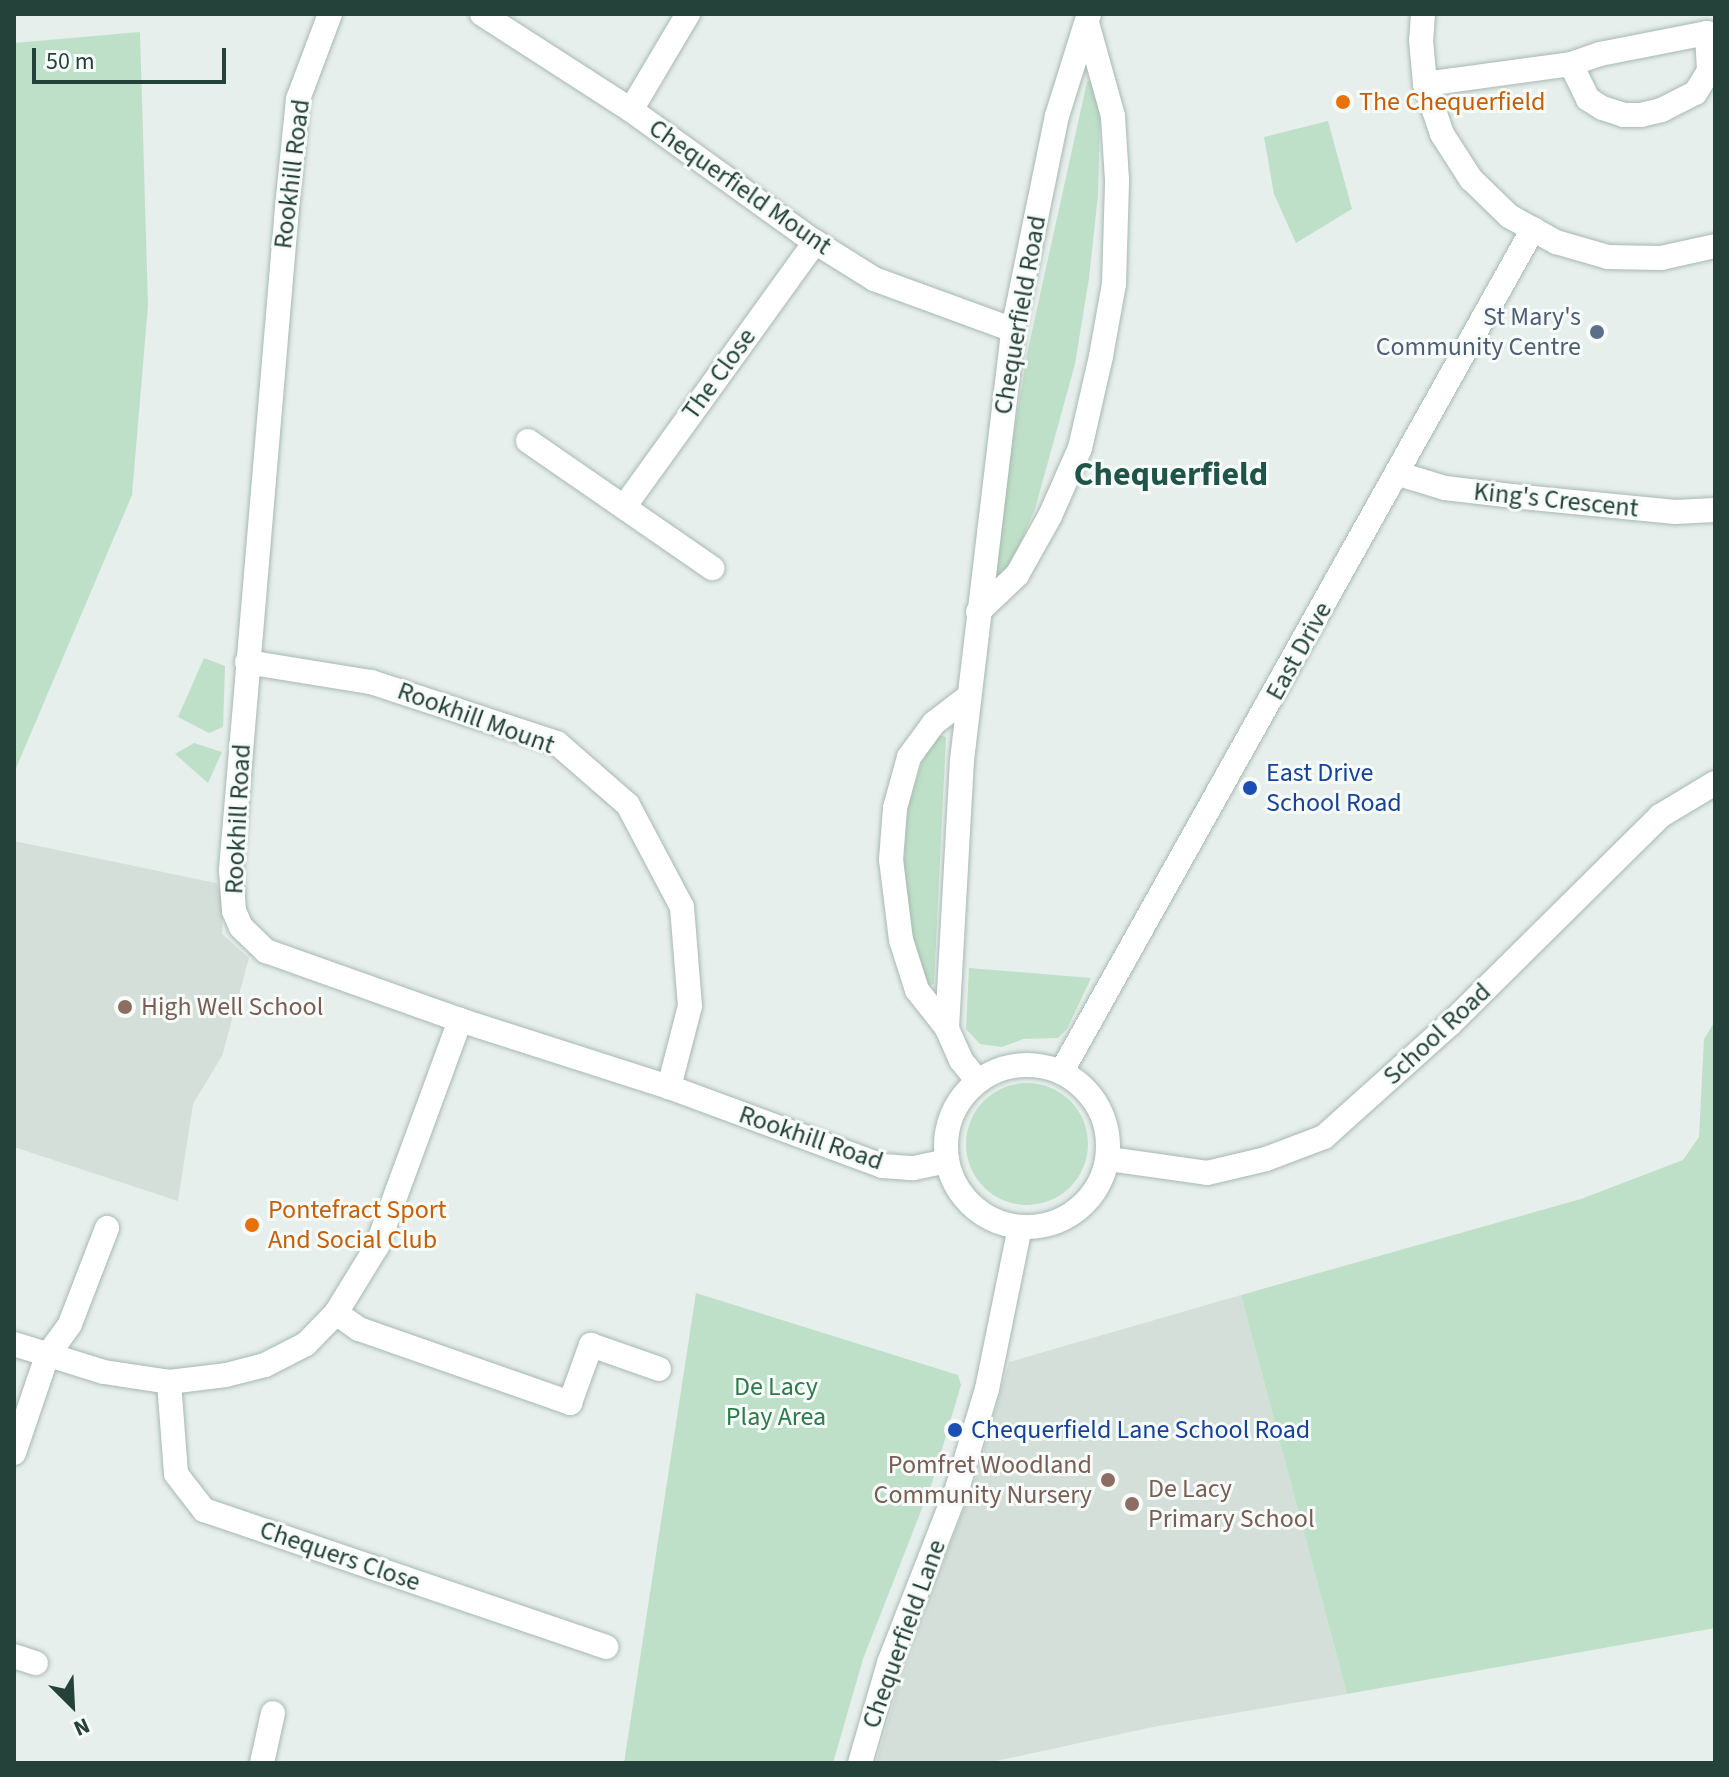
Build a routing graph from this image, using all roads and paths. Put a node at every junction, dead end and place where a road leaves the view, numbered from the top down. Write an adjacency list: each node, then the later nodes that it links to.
1 (330, 14): 19 (street, Rookhill Road)
2 (482, 14): 8 (street, Chequerfield Mount)
3 (688, 14): 8 (street)
4 (1423, 14): 7 (street)
5 (1088, 18): 12 (street, Chequerfield Road); 18 (street, Chequerfield Road)
6 (1571, 64): 6 (street); 7 (street)
7 (1425, 84): 9 (street)
8 (631, 110): 10 (street, Chequerfield Mount)
9 (1533, 229): 11 (street); 14 (street, East Drive)
10 (815, 242): 12 (street, Chequerfield Mount); 15 (street, The Close)
11 (1715, 246)
12 (1013, 330): 18 (street, Chequerfield Road)
13 (528, 441): 15 (street)
14 (1399, 474): 16 (street, King's Crescent); 24 (street, East Drive)
15 (624, 507): 17 (street)
16 (1715, 510)
17 (712, 568)
18 (978, 612): 20 (street, Chequerfield Road)
19 (247, 662): 22 (street, Rookhill Road); 26 (street, Rookhill Mount)
20 (969, 696): 23 (street, Chequerfield Road); 23 (street, Chequerfield Road)
21 (1715, 783): 27 (street, School Road)
22 (460, 1020): 26 (street, Rookhill Road); 31 (street)
23 (947, 1028): 25 (street, Chequerfield Road)
24 (1062, 1071): 25 (street); 27 (street)
25 (977, 1080): 28 (street)
26 (669, 1087): 28 (street, Rookhill Road)
27 (1109, 1159): 29 (street)
28 (947, 1161): 29 (street)
29 (1020, 1227): 40 (street, Chequerfield Lane)
30 (107, 1228): 33 (street)
31 (336, 1313): 34 (street); 35 (street)
32 (14, 1344): 33 (street)
33 (47, 1356): 35 (street); 36 (street)
34 (659, 1369)
35 (169, 1382): 37 (street, Chequers Close)
36 (14, 1453)
37 (606, 1647)
38 (273, 1713): 39 (street)
39 (262, 1763)
40 (860, 1763)

